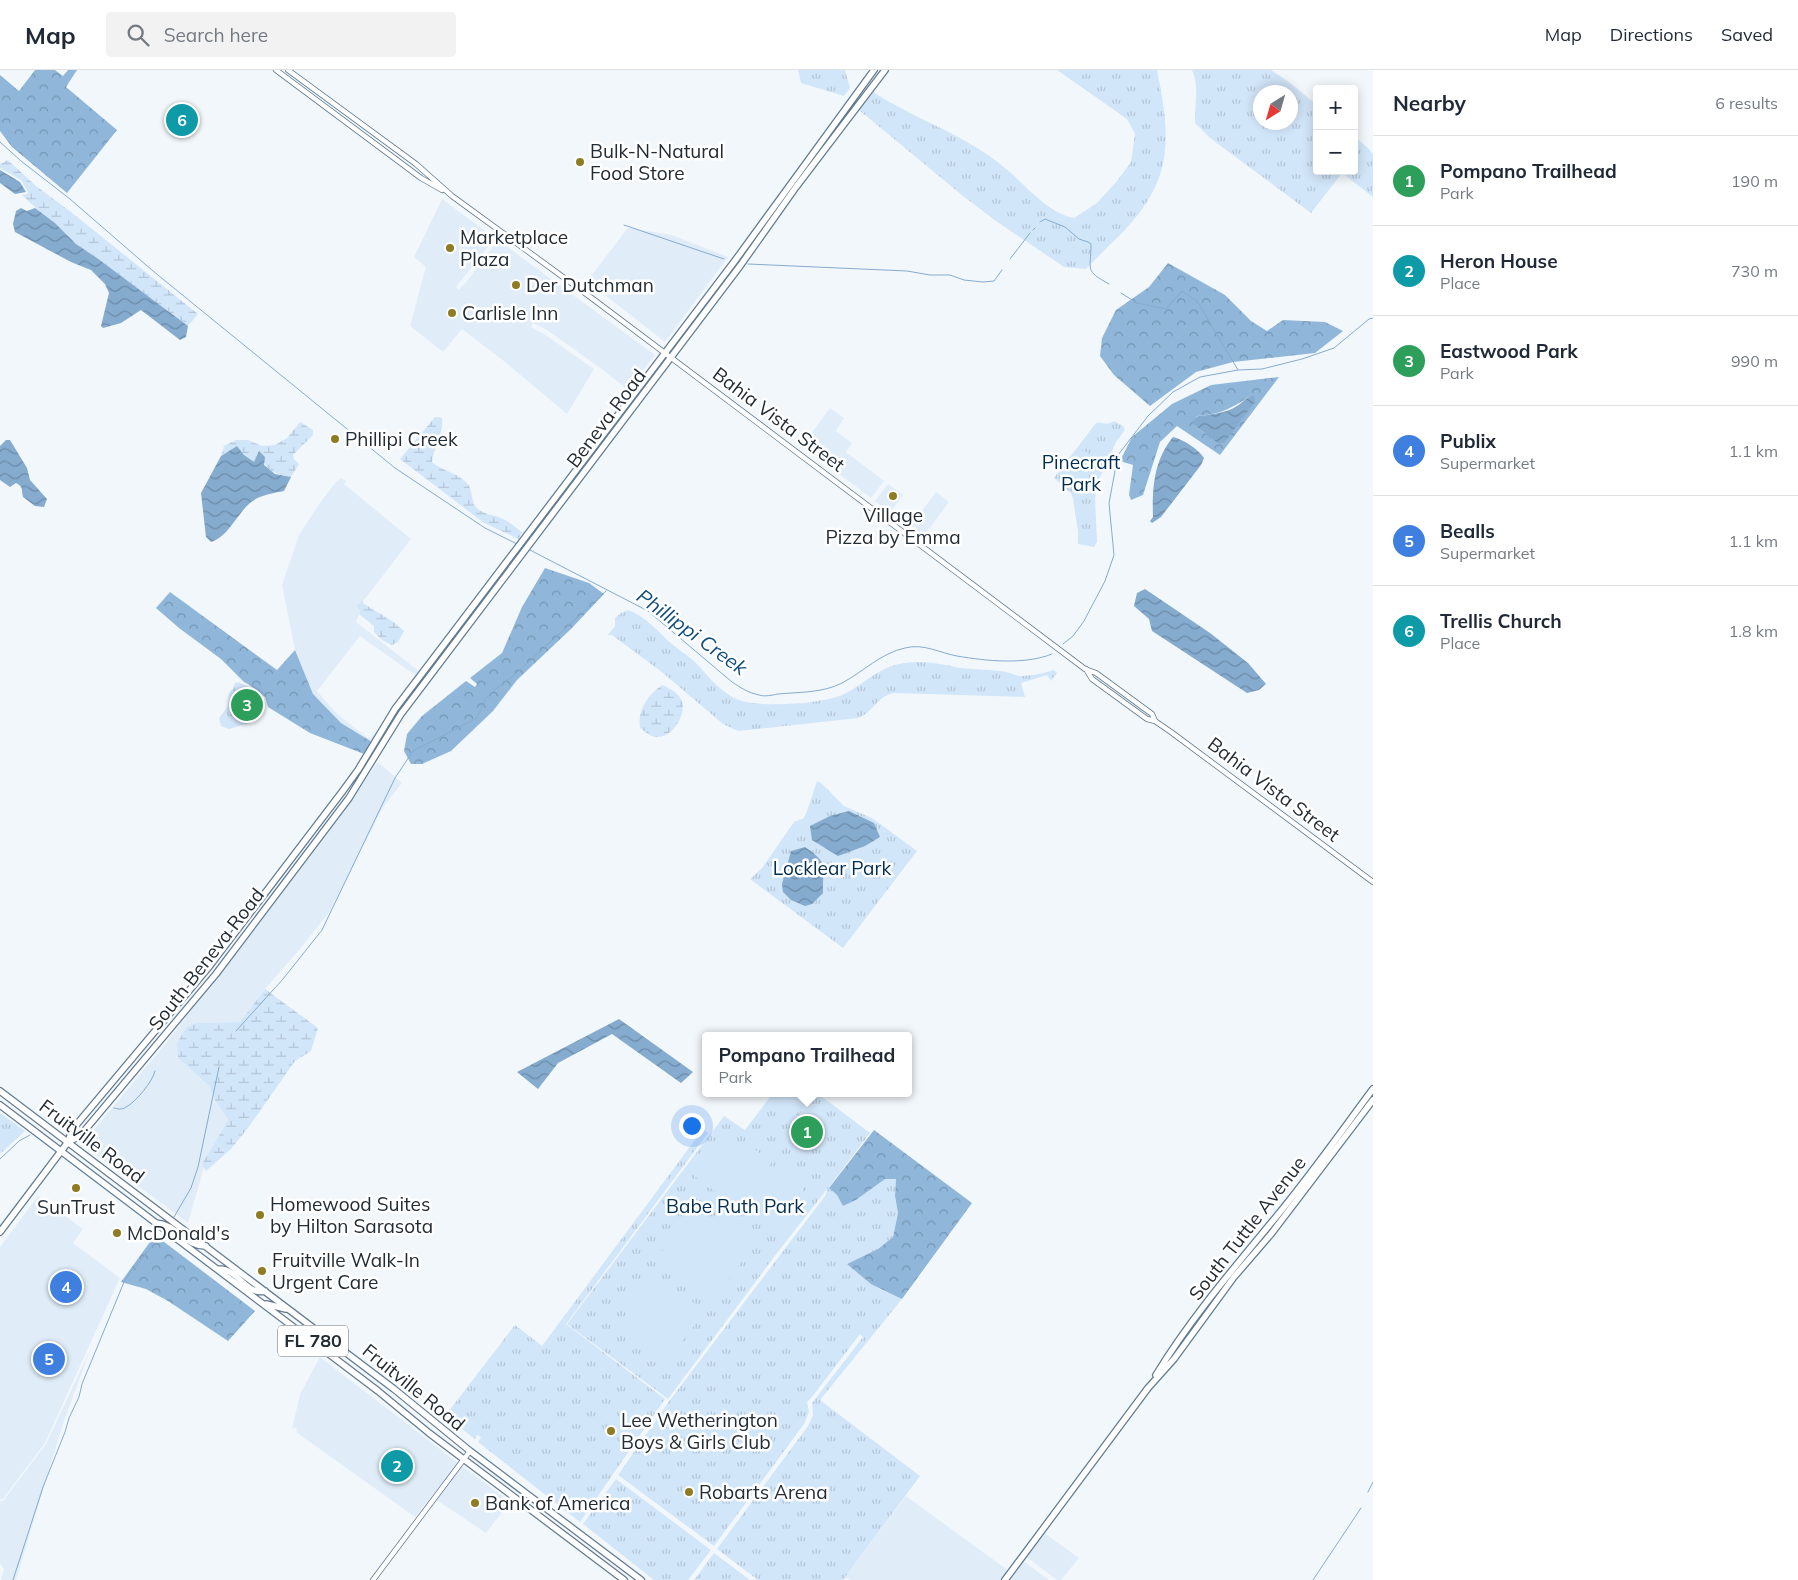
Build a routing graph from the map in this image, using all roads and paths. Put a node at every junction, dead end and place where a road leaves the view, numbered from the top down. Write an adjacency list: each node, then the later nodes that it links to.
1 (276, 70): 7 (street, Bahia Vista Street)
2 (288, 70): 7 (street, Bahia Vista Street)
3 (874, 70): 5 (main road, Beneva Road)
4 (885, 70): 6 (main road, Beneva Road)
5 (797, 174): 6 (main road); 8 (main road, Beneva Road)
6 (802, 179): 9 (main road, Beneva Road)
7 (452, 196): 8 (street, Bahia Vista Street)
8 (664, 352): 9 (street, Bahia Vista Street); 10 (main road, Beneva Road)
9 (671, 357): 11 (main road, Beneva Road); 12 (street, Bahia Vista Street)
10 (350, 782): 17 (main road, South Beneva Road)
11 (357, 786): 17 (main road, South Beneva Road)
12 (1373, 882)
13 (1373, 1089): 26 (main road, South Tuttle Avenue)
14 (0, 1091): 17 (main road, Fruitville Road / FL 780)
15 (1373, 1100): 26 (main road, South Tuttle Avenue)
16 (0, 1106): 18 (main road, Fruitville Road / FL 780)
17 (68, 1142): 18 (main road, South Beneva Road); 21 (main road, Fruitville Road / FL 780)
18 (61, 1152): 19 (main road, Fruitville Road / FL 780); 20 (main road, South Beneva Road)
19 (156, 1223): 21 (main road); 22 (main road, Fruitville Road / FL 780)
20 (0, 1232)
21 (206, 1246): 23 (main road, Fruitville Road / FL 780)
22 (215, 1268): 23 (main road); 24 (main road, Fruitville Road / FL 780)
23 (265, 1291): 25 (main road, Fruitville Road / FL 780)
24 (263, 1304): 25 (main road); 28 (main road, Fruitville Road / FL 780)
25 (288, 1309): 27 (main road, Fruitville Road / FL 780)
26 (1148, 1388): 32 (main road, South Tuttle Avenue)
27 (470, 1451): 28 (street); 31 (main road, Fruitville Road / FL 780)
28 (463, 1459): 29 (street); 30 (main road, Fruitville Road / FL 780)
29 (373, 1580)
30 (624, 1580)
31 (642, 1580)
32 (1005, 1580)

